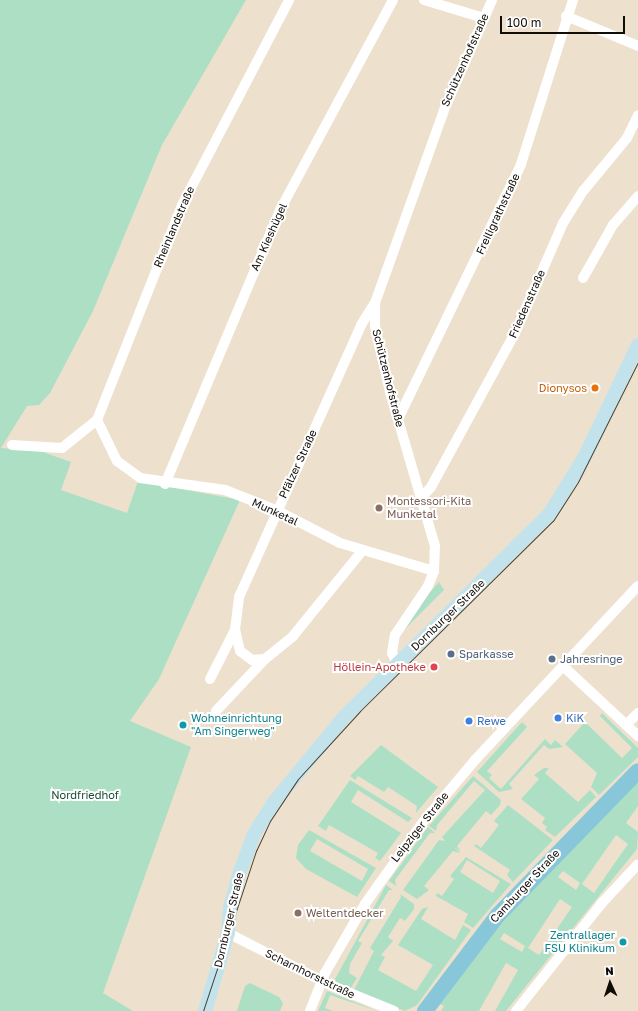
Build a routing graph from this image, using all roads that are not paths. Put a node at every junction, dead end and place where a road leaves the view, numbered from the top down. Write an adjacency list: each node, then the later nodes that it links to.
1 (289, 0): 15 (street, Rheinlandstraße)
2 (393, 0): 17 (street, Am Kieshügel)
3 (424, 0): 7 (street)
4 (492, 0): 7 (street, Schützenhofstraße)
5 (573, 0): 6 (street, Freiligrathstraße)
6 (566, 16): 8 (street); 14 (street, Freiligrathstraße)
7 (484, 18): 12 (street, Schützenhofstraße)
8 (638, 46)
9 (638, 115): 18 (street, Friedenstraße)
10 (638, 196): 11 (street)
11 (583, 278)
12 (375, 303): 14 (street, Schützenhofstraße); 19 (street, Pfälzer Straße)
13 (637, 348): 25 (street, Dornburger Straße)
14 (398, 419): 18 (street, Schützenhofstraße)
15 (97, 420): 16 (street); 17 (street, Munketal)
16 (12, 445)
17 (165, 484): 19 (street, Munketal)
18 (422, 497): 21 (street, Schützenhofstraße)
19 (276, 510): 20 (street, Munketal); 23 (street, Pfälzer Straße)
20 (363, 550): 21 (street, Munketal); 24 (street)
21 (434, 571): 25 (street, Schützenhofstraße)
22 (638, 586): 26 (street, Leipziger Straße)
23 (235, 630): 24 (street, Pfälzer Straße); 27 (street, Pfälzer Straße)
24 (265, 659): 28 (street)
25 (397, 664): 34 (street, Dornburger Straße)
26 (563, 666): 30 (street); 35 (street, Leipziger Straße)
27 (210, 680)
28 (216, 711)
29 (638, 713): 30 (street)
30 (626, 725): 31 (street)
31 (638, 736)
32 (638, 771): 39 (main road, Camburger Straße)
33 (638, 864): 40 (street)
34 (228, 933): 35 (street, Scharnhorststraße); 36 (street, Dornburger Straße)
35 (322, 981): 37 (street, Leipziger Straße); 38 (street, Scharnhorststraße)
36 (205, 1011)
37 (310, 1011)
38 (394, 1011)
39 (425, 1011)
40 (516, 1011)

